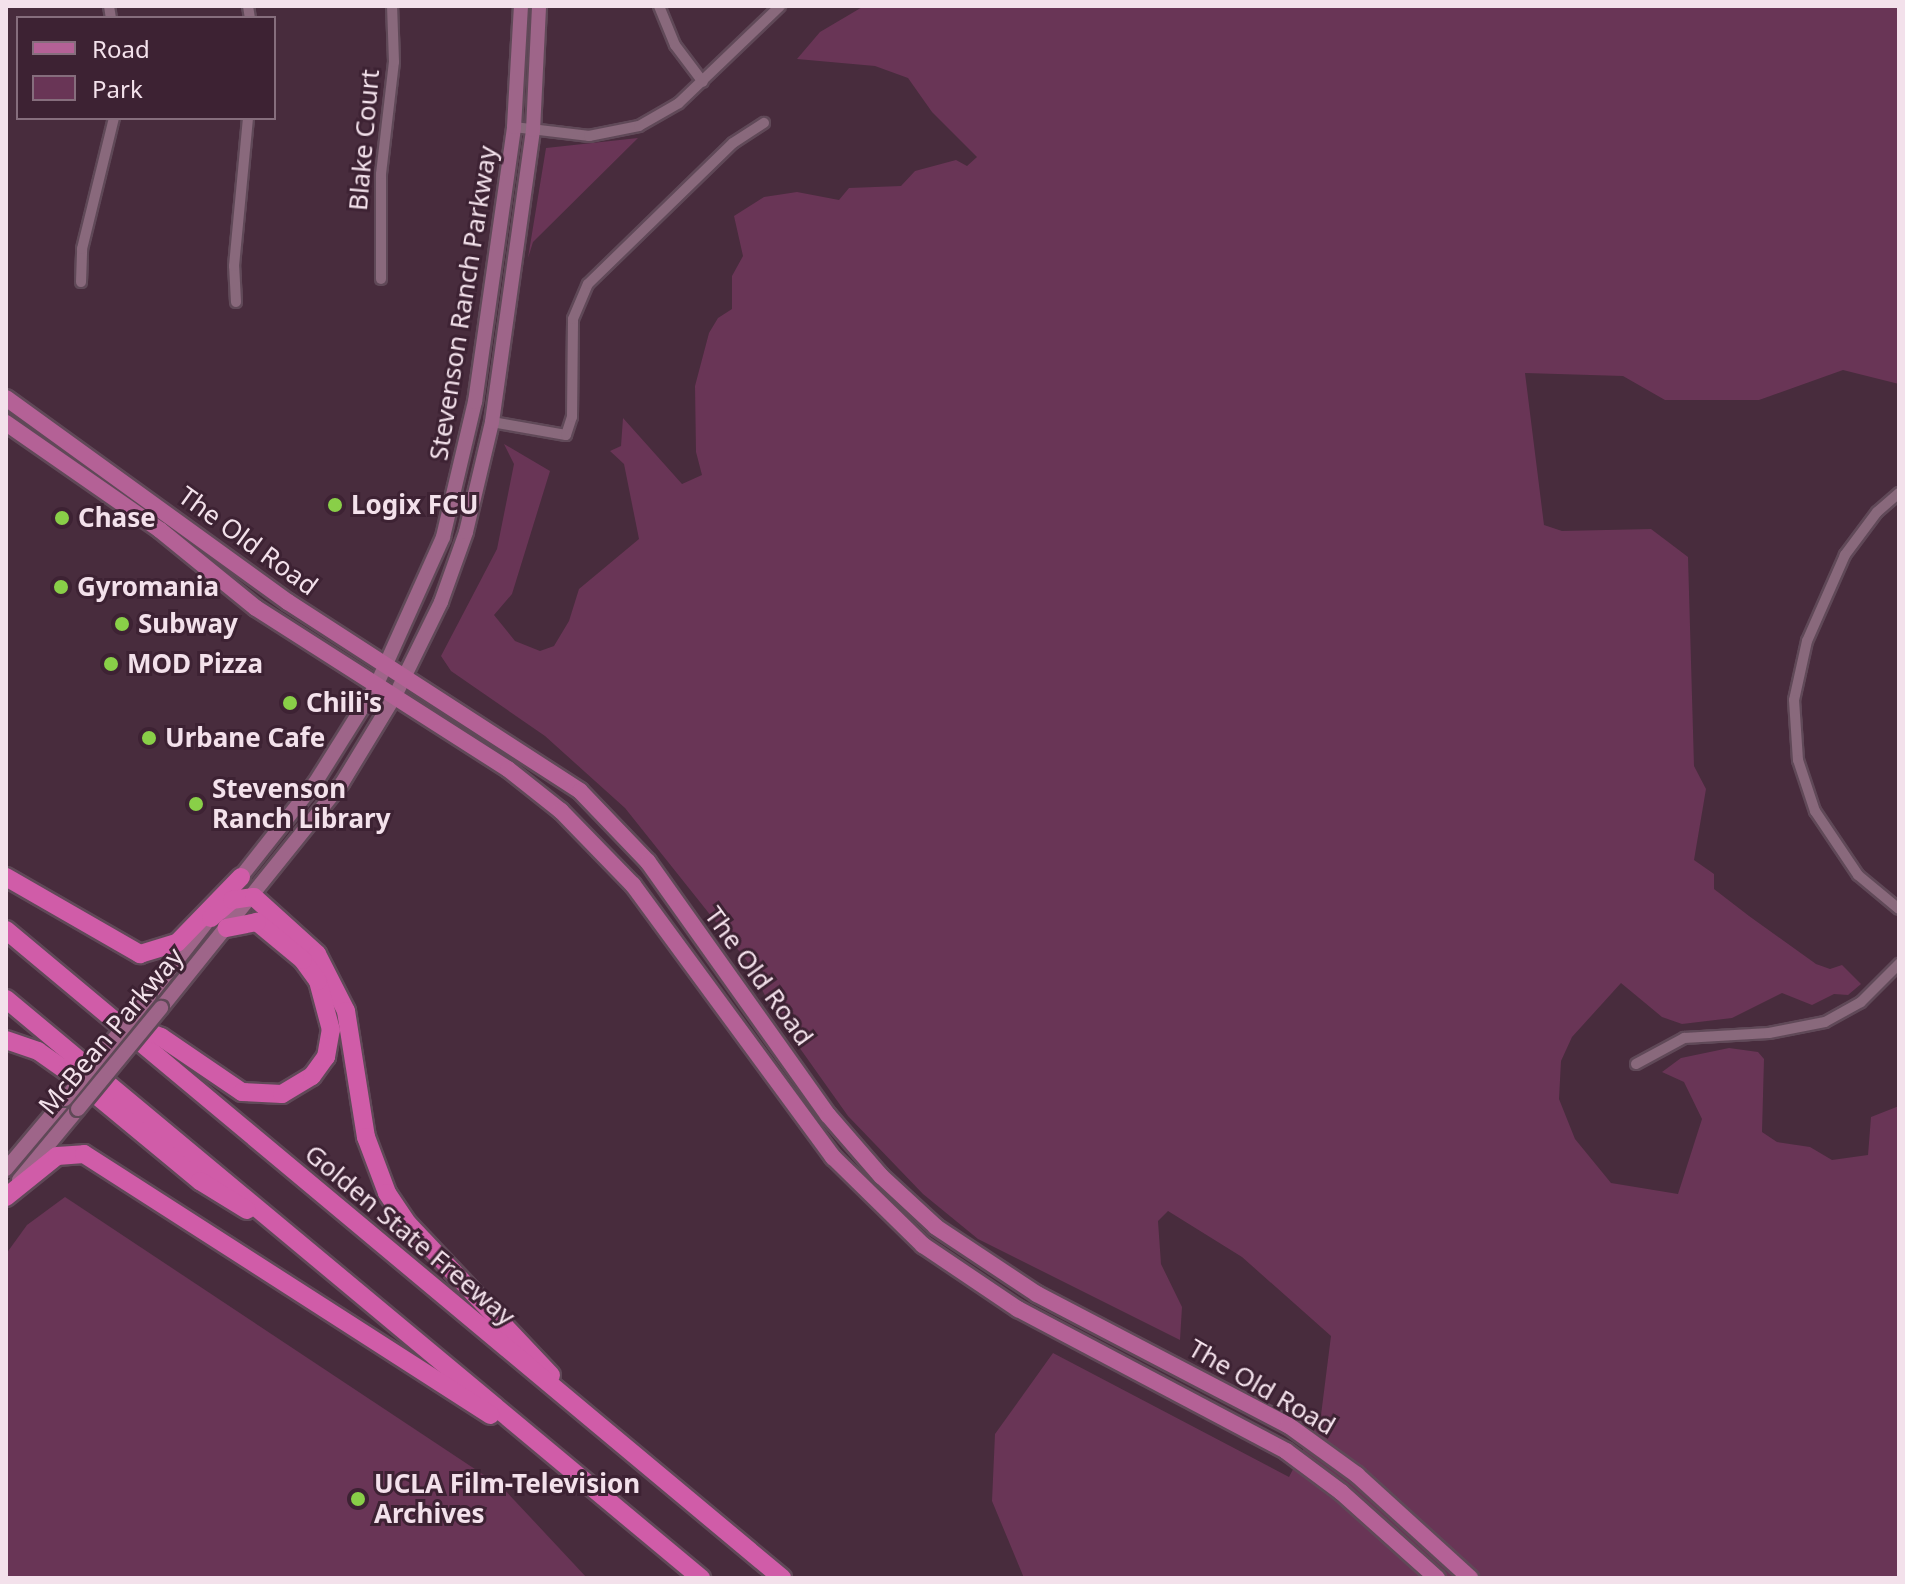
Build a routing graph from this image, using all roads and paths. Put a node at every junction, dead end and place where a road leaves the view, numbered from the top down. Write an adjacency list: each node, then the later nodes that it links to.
1 (392, 6): 12 (street, Blake Court)
2 (521, 6): 10 (main road, Stevenson Ranch Parkway)
3 (539, 6): 11 (main road, Stevenson Ranch Parkway)
4 (659, 6): 6 (street)
5 (780, 6): 6 (street)
6 (703, 82): 11 (street)
7 (114, 120): 13 (street)
8 (248, 120): 14 (street)
9 (764, 123): 16 (street)
10 (514, 127): 11 (street); 19 (main road, Stevenson Ranch Parkway)
11 (533, 130): 16 (main road, Stevenson Ranch Parkway)
12 (381, 279)
13 (81, 282)
14 (236, 302)
15 (6, 398): 19 (main road, The Old Road)
16 (492, 422): 20 (main road, Stevenson Ranch Parkway)
17 (6, 423): 21 (main road, The Old Road)
18 (1899, 493): 26 (street)
19 (388, 664): 20 (main road, The Old Road); 21 (main road, Stevenson Ranch Parkway)
20 (406, 675): 22 (main road, Stevenson Ranch Parkway); 44 (main road, The Old Road)
21 (377, 684): 22 (main road, The Old Road); 24 (main road, Stevenson Ranch Parkway)
22 (395, 696): 25 (main road, Stevenson Ranch Parkway); 43 (main road, The Old Road)
23 (6, 877): 24 (highway)
24 (241, 877): 27 (main road, Stevenson Ranch Parkway)
25 (254, 897): 27 (highway); 28 (main road, McBean Parkway); 39 (highway)
26 (1899, 909)
27 (211, 918): 31 (main road, Stevenson Ranch Parkway)
28 (227, 928): 33 (highway); 37 (main road, McBean Parkway, bridge)
29 (6, 930): 33 (highway, Golden State Freeway)
30 (1899, 964): 35 (street)
31 (149, 996): 36 (main road, McBean Parkway, bridge)
32 (6, 999): 38 (highway)
33 (113, 1019): 39 (highway, Golden State Freeway)
34 (6, 1040): 38 (highway)
35 (1636, 1064)
36 (6, 1169)
37 (6, 1196): 40 (highway)
38 (298, 1241): 40 (highway)
39 (581, 1411): 42 (highway, Golden State Freeway)
40 (548, 1451): 41 (highway)
41 (701, 1578)
42 (782, 1578)
43 (1437, 1578)
44 (1470, 1578)

